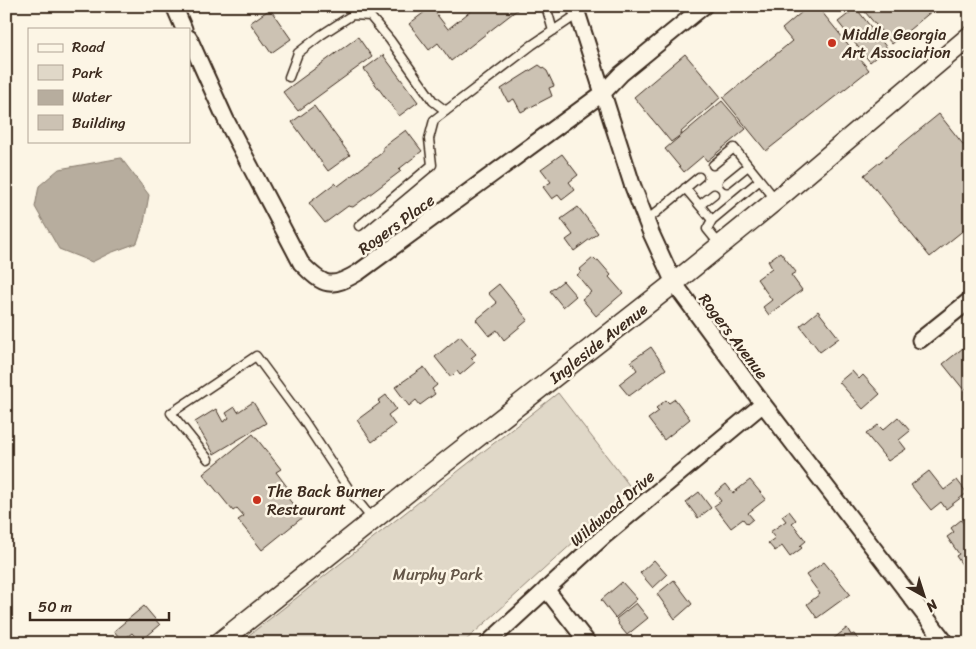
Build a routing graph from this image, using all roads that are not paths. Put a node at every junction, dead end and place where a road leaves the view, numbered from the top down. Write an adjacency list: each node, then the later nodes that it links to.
1 (174, 6): 5 (street)
2 (546, 6): 6 (lane)
3 (704, 6): 10 (street, Rogers Place)
4 (577, 10): 6 (lane); 10 (street, Rogers Avenue)
5 (184, 28)
6 (553, 31): 11 (lane)
7 (970, 36): 19 (street, Ingleside Avenue)
8 (190, 40): 10 (street, Rogers Place)
9 (289, 77): 11 (lane)
10 (603, 93): 22 (street, Rogers Avenue)
11 (446, 111): 23 (lane)
12 (713, 165): 13 (lane)
13 (748, 166): 15 (lane); 16 (lane)
14 (699, 177): 17 (lane)
15 (760, 180): 19 (lane); 21 (lane)
16 (727, 183)
17 (686, 188): 20 (lane); 22 (lane)
18 (714, 194): 20 (lane)
19 (776, 200): 24 (street, Ingleside Avenue)
20 (700, 205): 21 (lane)
21 (712, 220): 24 (lane)
22 (646, 221): 25 (street, Rogers Avenue)
23 (359, 226)
24 (721, 245): 25 (street, Ingleside Avenue)
25 (674, 283): 28 (street, Rogers Avenue); 30 (street, Ingleside Avenue)
26 (970, 300): 27 (street)
27 (920, 340)
28 (763, 404): 31 (street, Wildwood Drive); 35 (street, Rogers Avenue)
29 (208, 459): 30 (lane)
30 (373, 520): 32 (street, Ingleside Avenue)
31 (546, 589): 33 (street, Wildwood Drive); 34 (street)
32 (219, 643)
33 (488, 643)
34 (588, 643)
35 (946, 643)

